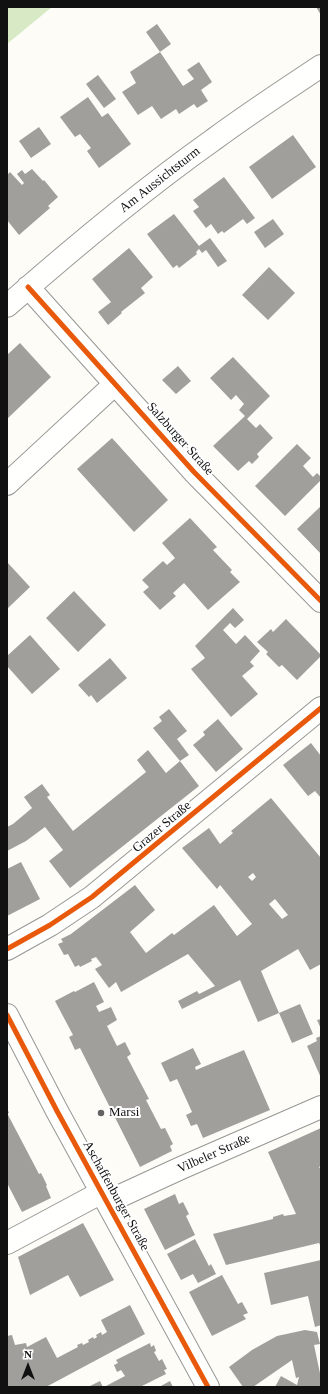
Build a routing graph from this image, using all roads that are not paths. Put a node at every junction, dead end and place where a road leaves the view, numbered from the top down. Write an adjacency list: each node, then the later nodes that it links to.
1 (321, 66): 2 (street, Am Aussichtsturm)
2 (28, 287): 3 (street, Am Aussichtsturm); 4 (street, Salzburger Straße)
3 (7, 306)
4 (115, 384): 5 (street); 6 (street, Salzburger Straße)
5 (7, 484)
6 (321, 601)
7 (321, 708): 8 (street, Grazer Straße)
8 (7, 949)
9 (7, 1015): 11 (street, Aschaffenburger Straße)
10 (321, 1107): 11 (street, Vilbeler Straße)
11 (104, 1197): 12 (street, Vilbeler Straße); 13 (street, Aschaffenburger Straße)
12 (7, 1243)
13 (208, 1387)

